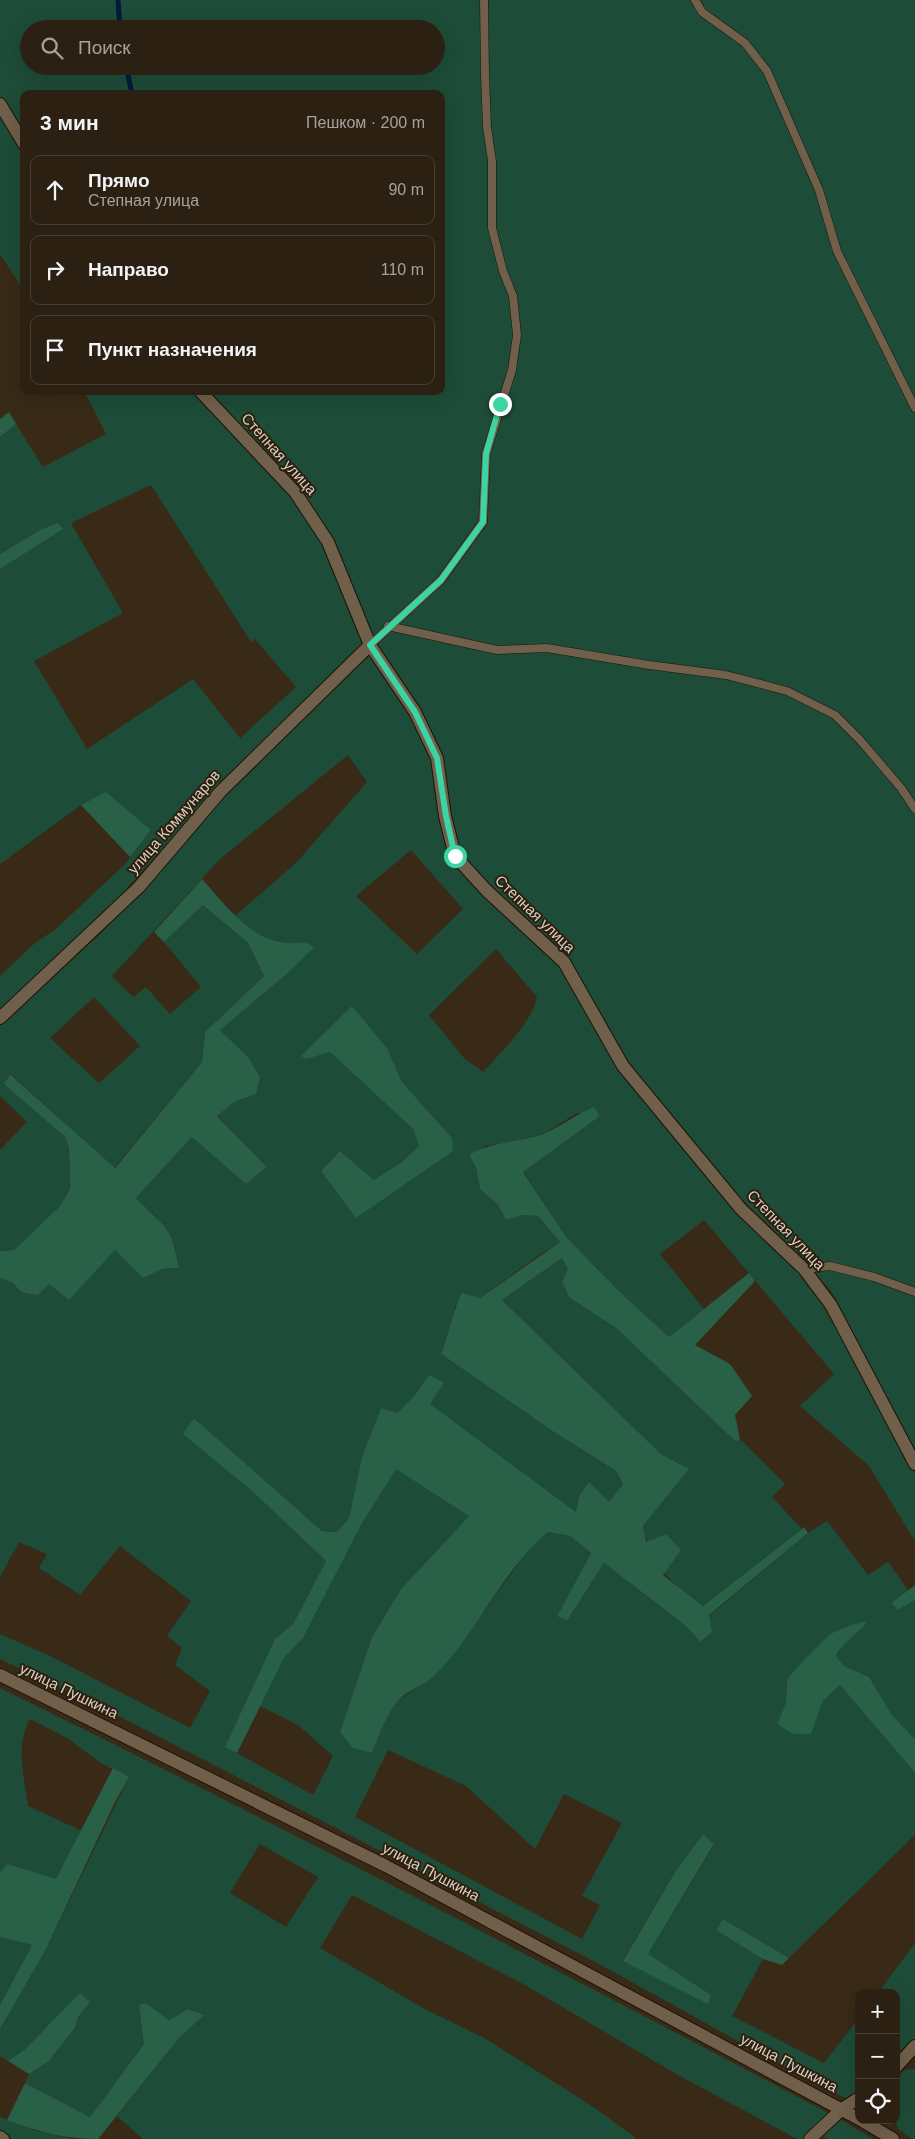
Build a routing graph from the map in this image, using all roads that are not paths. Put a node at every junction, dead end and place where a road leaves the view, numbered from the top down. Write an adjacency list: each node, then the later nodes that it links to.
1 (484, 0): 7 (lane)
2 (695, 0): 6 (lane)
3 (0, 104): 4 (street)
4 (20, 137)
5 (204, 395): 8 (street, Степная улица)
6 (915, 408)
7 (388, 626): 8 (lane); 9 (lane)
8 (370, 645): 10 (street, улица Коммунаров); 11 (street, Степная улица)
9 (915, 809)
10 (0, 1018)
11 (804, 1269): 12 (lane); 13 (street, Степная улица)
12 (915, 1292)
13 (915, 1464)
14 (0, 1675): 18 (street, улица Пушкина)
15 (915, 2046): 16 (street)
16 (905, 2061)
17 (855, 2101): 18 (street, улица Пушкина)
18 (842, 2109): 19 (street, улица Пушкина); 21 (street)
19 (855, 2117)
20 (867, 2124): 22 (street, улица Пушкина)
21 (810, 2139)
22 (894, 2139)

